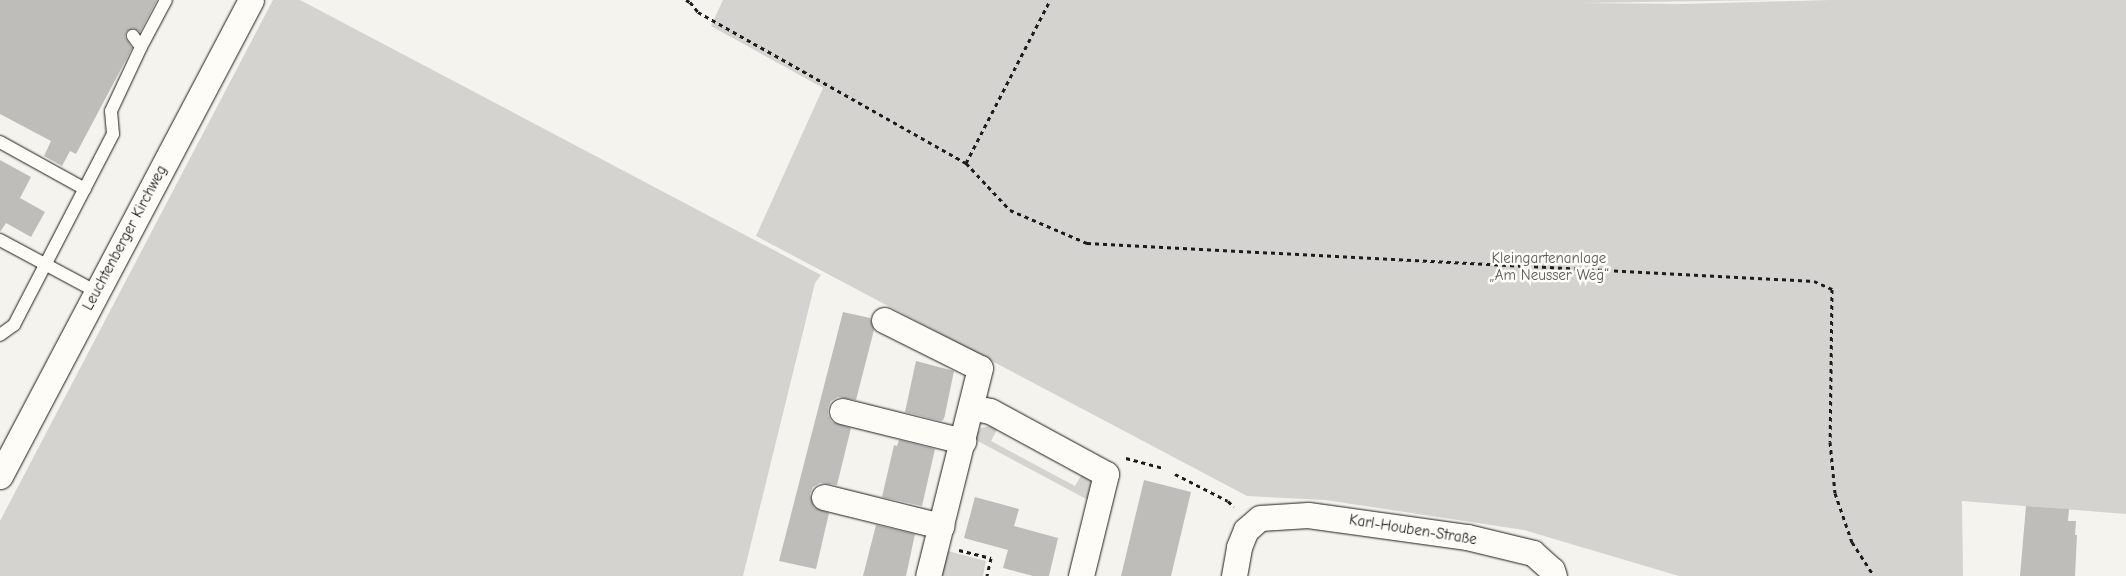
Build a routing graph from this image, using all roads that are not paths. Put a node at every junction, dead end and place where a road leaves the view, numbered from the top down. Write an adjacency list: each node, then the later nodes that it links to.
1 (166, 0): 4 (lane)
2 (251, 0): 9 (street, Leuchtenberger Kirchweg)
3 (133, 36): 4 (lane)
4 (141, 48): 6 (lane)
5 (0, 142): 6 (lane)
6 (85, 189): 8 (lane)
7 (0, 240): 8 (lane)
8 (46, 265): 9 (lane); 11 (lane)
9 (97, 292): 15 (street, Leuchtenberger Kirchweg)
10 (884, 320): 12 (street)
11 (0, 335)
12 (971, 407): 14 (street); 19 (street)
13 (842, 411): 14 (street)
14 (963, 441): 17 (street)
15 (0, 476)
16 (824, 497): 17 (street)
17 (939, 535): 18 (street)
18 (928, 576)
19 (1081, 576)
20 (1234, 576): 21 (street, Karl-Houben-Straße)
21 (1554, 576)

